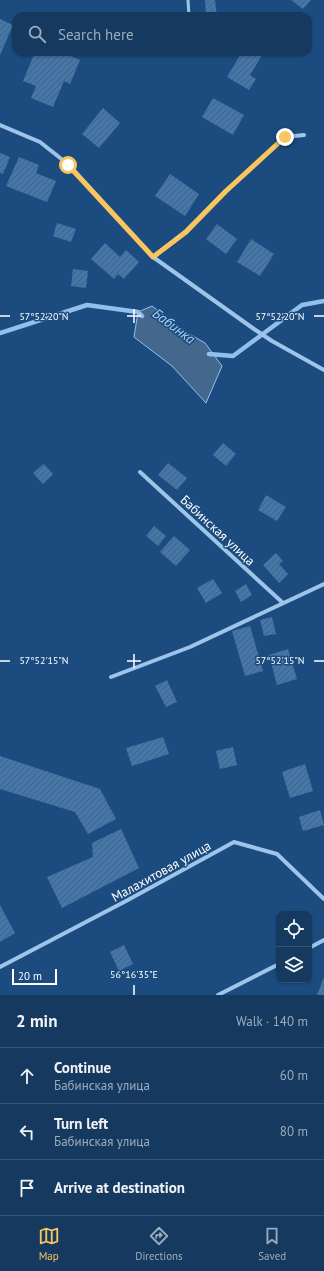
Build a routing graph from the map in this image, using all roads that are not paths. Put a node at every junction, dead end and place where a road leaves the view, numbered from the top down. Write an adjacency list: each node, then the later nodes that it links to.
1 (188, 0): 2 (lane)
2 (189, 12)
3 (0, 125): 5 (street)
4 (304, 135): 5 (street)
5 (153, 257): 6 (street)
6 (324, 370)
7 (140, 472): 9 (street, Бабинская улица)
8 (324, 584): 9 (street)
9 (282, 603): 10 (street)
10 (111, 677)
11 (324, 899): 15 (street, Малахитовая улица)
12 (324, 940): 13 (street)
13 (311, 947)
14 (276, 966): 16 (street)
15 (0, 967)
16 (218, 995)

